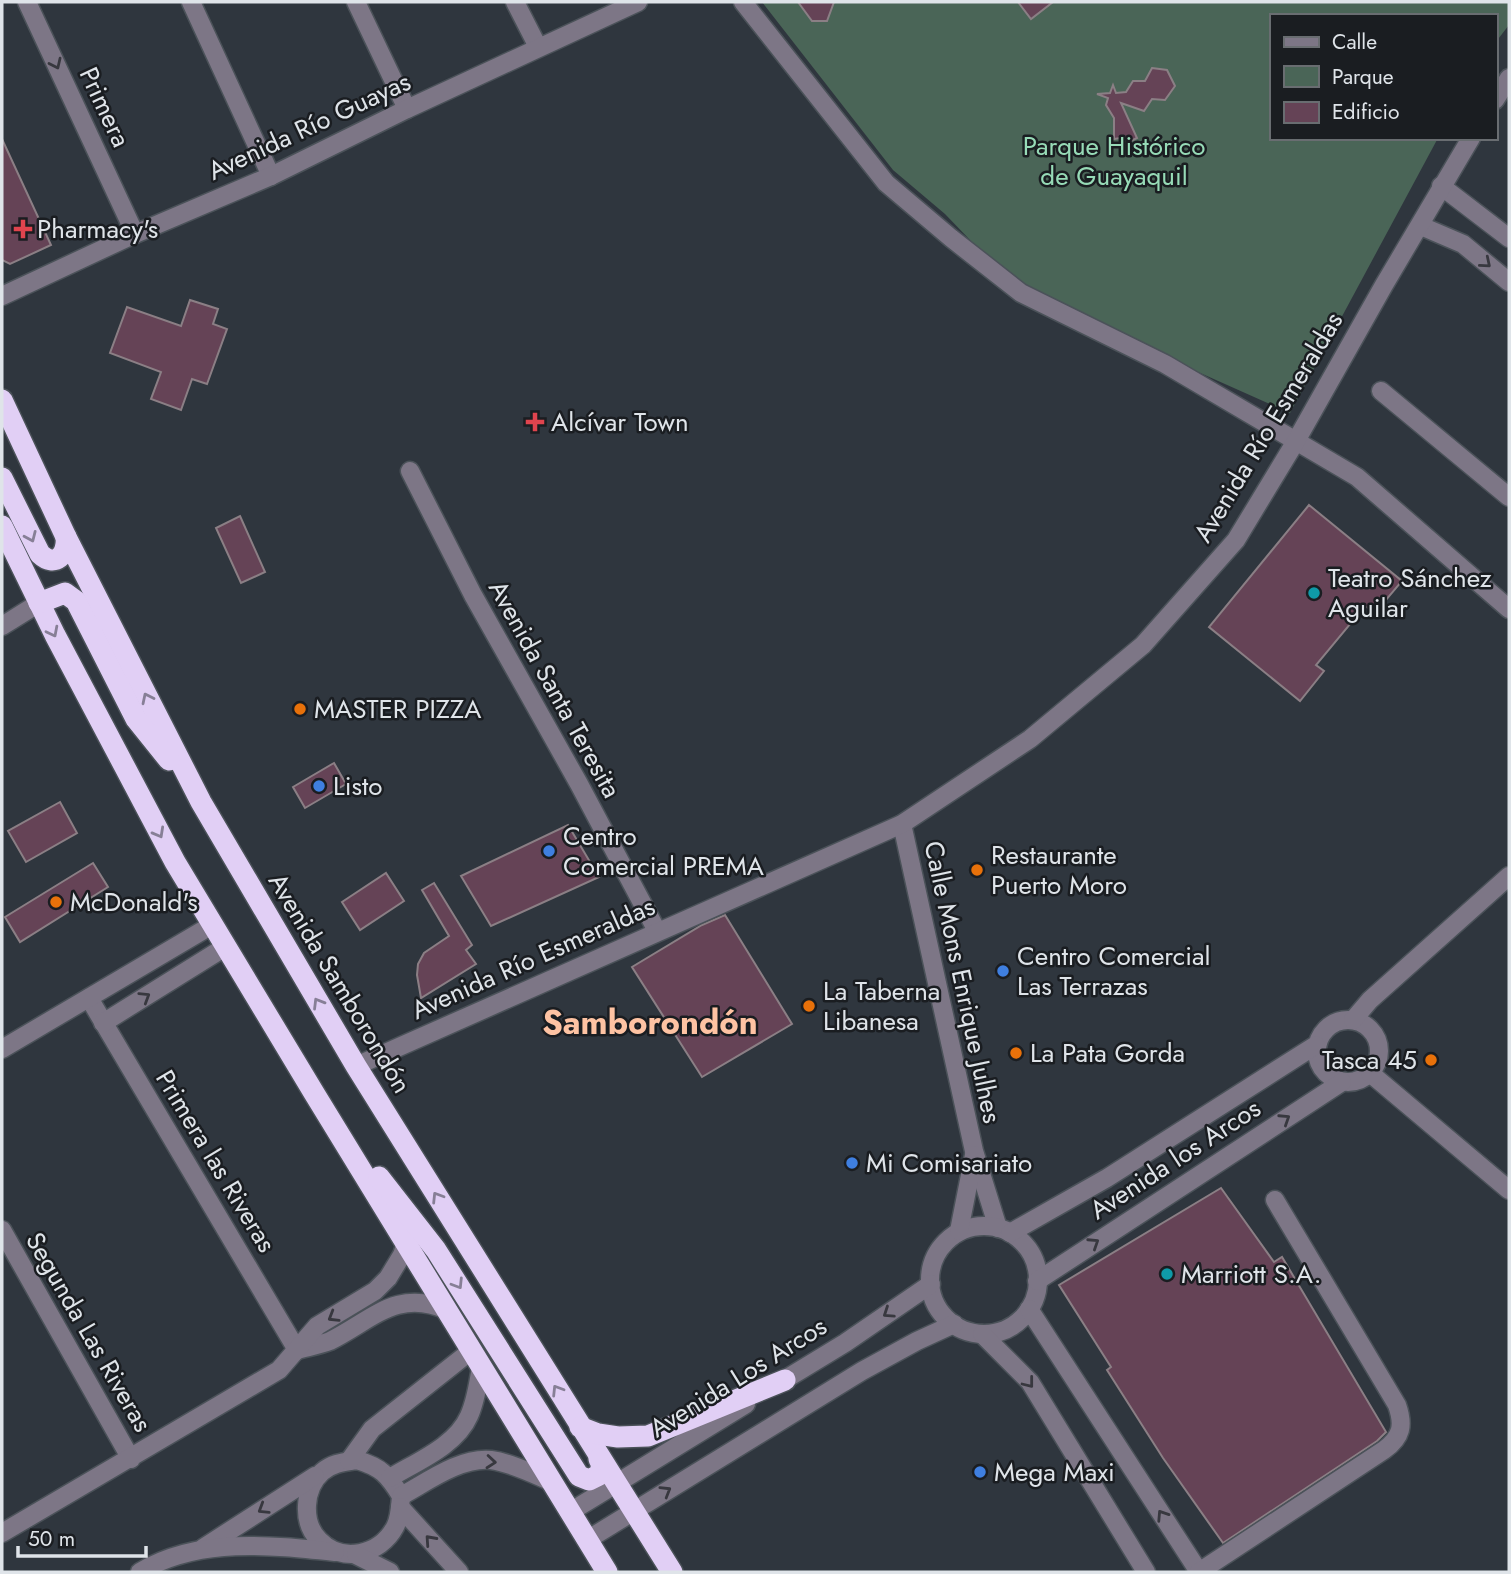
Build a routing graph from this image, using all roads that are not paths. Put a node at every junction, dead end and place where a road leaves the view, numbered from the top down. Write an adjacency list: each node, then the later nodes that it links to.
1 (27, 2): 15 (street, Primera, one-way to 15)
2 (191, 2): 12 (street)
3 (356, 2): 10 (street)
4 (514, 2): 7 (street)
5 (638, 2): 7 (street, Avenida Río Guayas)
6 (743, 2): 21 (street)
7 (538, 47): 10 (street, Avenida Río Guayas)
8 (1509, 78): 9 (street)
9 (1497, 97)
10 (407, 109): 12 (street, Avenida Río Guayas)
11 (1470, 140): 13 (street, Avenida Río Esmeraldas)
12 (271, 176): 15 (street, Avenida Río Guayas)
13 (1441, 186): 14 (street, Avenida Río Esmeraldas); 16 (street)
14 (1421, 226): 17 (street, one-way to 17); 21 (street, Avenida Río Esmeraldas)
15 (135, 234): 18 (street, Avenida Río Guayas)
16 (1509, 238)
17 (1509, 282)
18 (2, 296)
19 (1381, 391): 24 (street)
20 (2, 400): 26 (highway, Avenida Samborondón)
21 (1296, 441): 28 (street); 31 (street, Avenida Río Esmeraldas)
22 (410, 471): 34 (street, Avenida Santa Teresita)
23 (2, 478): 26 (highway, one-way to 26)
24 (1509, 497)
25 (2, 526): 27 (highway)
26 (65, 537): 30 (highway, Avenida Samborondón, one-way to 26)
27 (39, 603): 29 (street); 30 (highway); 33 (highway, one-way to 33)
28 (1509, 609)
29 (2, 626)
30 (195, 791): 41 (highway, Avenida Samborondón, one-way to 30)
31 (902, 824): 34 (street, Avenida Río Esmeraldas); 45 (street, Calle Mons Enrique Julhes)
32 (1509, 876): 37 (street)
33 (212, 925): 35 (highway); 36 (street)
34 (657, 931): 41 (street, Avenida Río Esmeraldas)
35 (225, 947): 38 (street, one-way to 35); 44 (highway)
36 (89, 998): 38 (street, Primera las Riveras); 40 (street)
37 (1353, 1020): 39 (street); 42 (street)
38 (103, 1023): 59 (street, Primera las Riveras)
39 (1316, 1045): 43 (street); 50 (street, Avenida los Arcos)
40 (2, 1049)
41 (356, 1066): 63 (highway, Avenida Samborondón, one-way to 41)
42 (1370, 1073): 43 (street); 46 (street)
43 (1342, 1082): 52 (street, Avenida los Arcos, one-way to 43)
44 (314, 1093): 51 (highway); 65 (highway, one-way to 65)
45 (974, 1151): 49 (street, Calle Mons Enrique Julhes); 50 (street, Calle Mons Enrique Julhes)
46 (1509, 1190)
47 (1275, 1200): 84 (street)
48 (2, 1230): 64 (street, Segunda Las Riveras)
49 (959, 1231): 50 (street); 53 (street)
50 (1004, 1231): 52 (street)
51 (406, 1242): 55 (highway); 59 (street, one-way to 59)
52 (1038, 1281): 54 (street)
53 (931, 1284): 56 (street); 58 (street, Avenida Los Arcos, one-way to 58)
54 (1029, 1309): 57 (street); 84 (street, one-way to 54)
55 (447, 1310): 59 (street); 60 (highway)
56 (954, 1324): 57 (street); 61 (street)
57 (982, 1334): 83 (street, one-way to 83)
58 (845, 1343): 61 (street); 62 (street, Avenida Los Arcos)
59 (298, 1350): 64 (street)
60 (477, 1359): 66 (street); 68 (street); 69 (highway)
61 (862, 1371): 73 (street, one-way to 61)
62 (785, 1380): 63 (highway); 70 (street, Avenida Los Arcos)
63 (580, 1427): 65 (highway, Avenida Samborondón)
64 (131, 1459): 74 (street)
65 (599, 1459): 70 (highway, Avenida Samborondón)
66 (349, 1461): 67 (street); 68 (street)
67 (321, 1473): 76 (street, one-way to 76); 77 (street)
68 (390, 1478): 71 (street)
69 (552, 1482): 71 (street, one-way to 69); 72 (highway)
70 (615, 1484): 72 (street, Avenida Los Arcos); 73 (highway, Avenida Samborondón)
71 (401, 1501): 77 (street); 80 (street, one-way to 71)
72 (570, 1511): 75 (highway)
73 (633, 1511): 75 (street); 82 (highway, Avenida Samborondón)
74 (2, 1533)
75 (587, 1540): 81 (highway)
76 (199, 1550): 77 (street); 78 (street)
77 (347, 1554): 79 (street)
78 (140, 1572)
79 (390, 1572)
80 (459, 1572)
81 (607, 1572)
82 (672, 1572)
83 (1146, 1572)
84 (1199, 1572)

